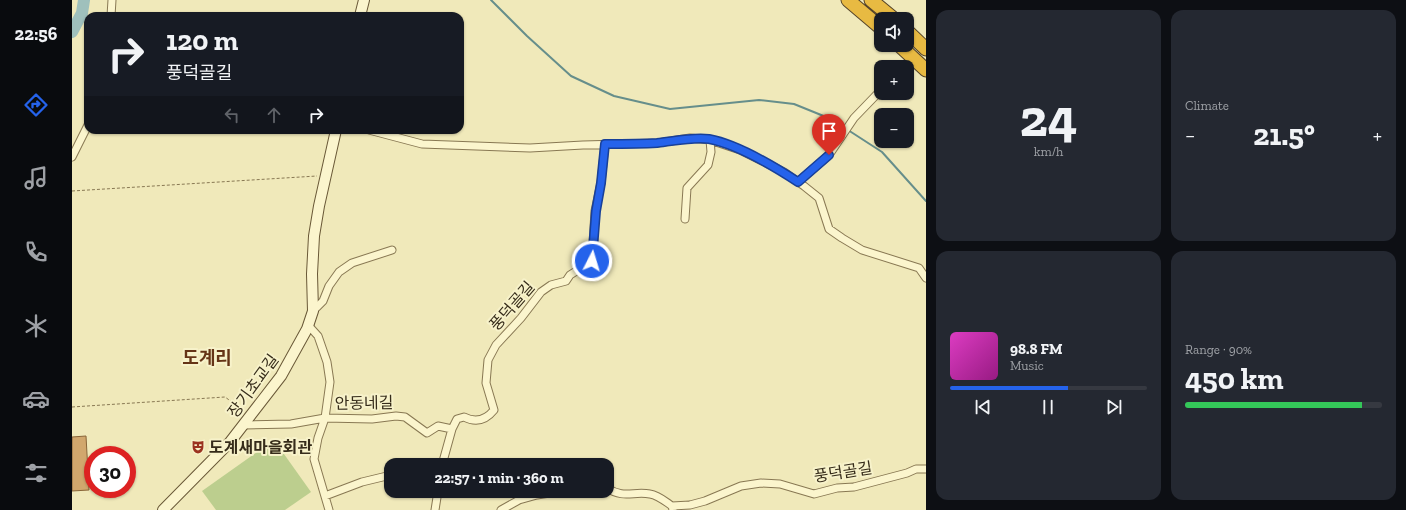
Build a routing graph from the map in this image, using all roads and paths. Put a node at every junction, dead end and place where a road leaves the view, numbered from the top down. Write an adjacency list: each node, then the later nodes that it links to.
1 (112, 0): 5 (street)
2 (364, 0): 6 (main road)
3 (848, 0): 8 (highway)
4 (871, 0): 7 (highway)
5 (111, 12)
6 (361, 12)
7 (886, 12)
8 (874, 22)
9 (914, 38): 10 (highway)
10 (926, 49)
11 (907, 52): 12 (highway)
12 (926, 70)
13 (874, 97): 21 (street)
14 (84, 133): 19 (street)
15 (335, 134): 20 (main road, 장기초교길)
16 (385, 134): 18 (street)
17 (710, 140): 18 (street); 21 (street); 23 (street)
18 (605, 144): 32 (street, 풍덕골길)
19 (72, 157)
20 (325, 179): 22 (path); 26 (main road, 장기초교길)
21 (798, 182): 25 (street)
22 (72, 191)
23 (685, 219)
24 (392, 250): 26 (street, 장기초교길)
25 (926, 278)
26 (313, 311): 27 (main road, 장기초교길)
27 (308, 325): 29 (main road, 장기초교길); 30 (street)
28 (72, 407): 29 (path)
29 (250, 416): 31 (main road, 장기초교길)
30 (325, 418): 31 (street, 안동네길); 32 (street, 안동네길); 37 (street, 안동네길)
31 (243, 425): 41 (main road, 장기초교길)
32 (452, 429): 33 (street)
33 (444, 458)
34 (926, 468): 40 (street, 풍덕골길)
35 (384, 477): 37 (street)
36 (614, 492): 40 (street, 풍덕골길)
37 (325, 496): 42 (street, 안동네길)
38 (437, 498): 43 (street)
39 (527, 498): 44 (street)
40 (673, 508)
41 (163, 510)
42 (329, 510)
43 (435, 510)
44 (501, 510)

